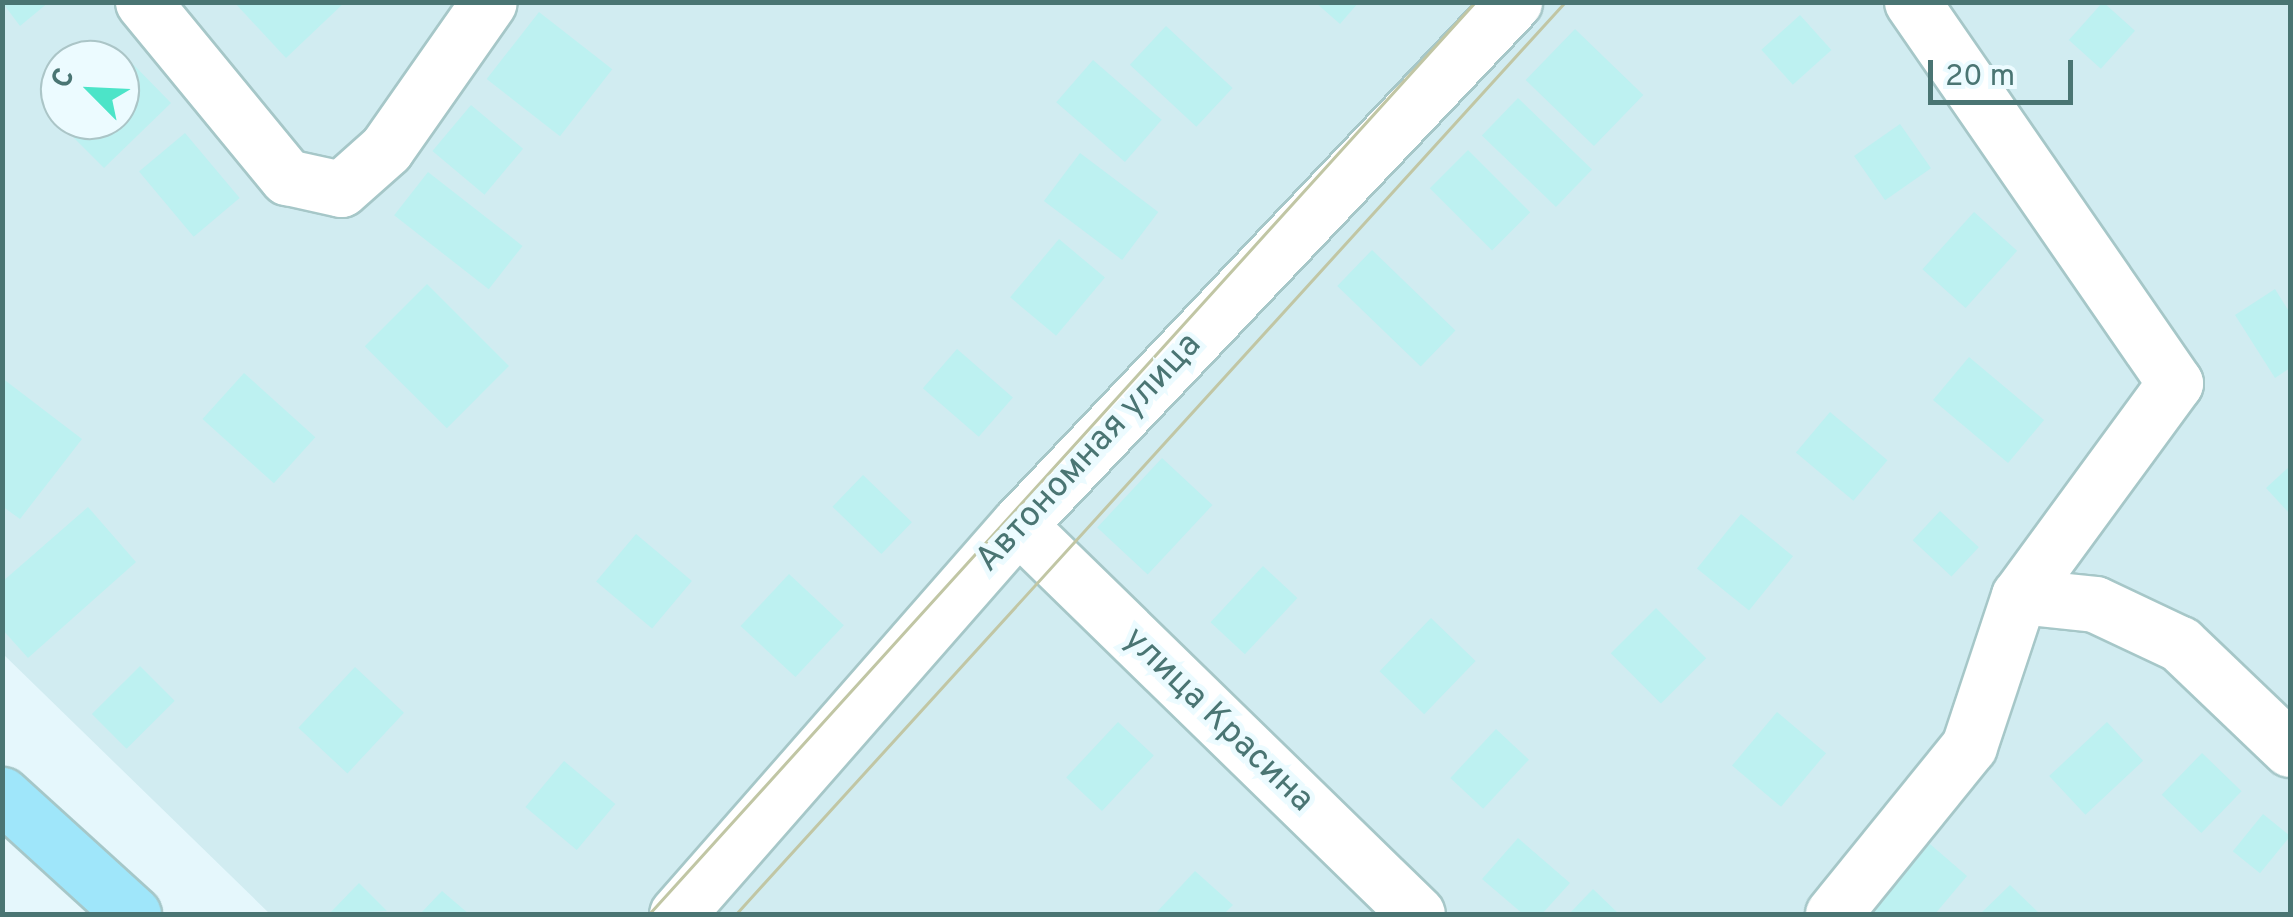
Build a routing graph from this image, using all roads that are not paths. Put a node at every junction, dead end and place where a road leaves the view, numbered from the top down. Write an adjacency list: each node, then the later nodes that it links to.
1 (142, 2): 2 (street)
2 (489, 2)
3 (1514, 2): 5 (street, Автономная улица)
4 (1912, 2): 6 (street)
5 (1018, 525): 10 (street, Автономная улица); 11 (street, улица Красина)
6 (2019, 596): 7 (street); 12 (street)
7 (2290, 749)
8 (2, 796): 9 (main road)
9 (133, 914)
10 (676, 914)
11 (1417, 914)
12 (1832, 914)

